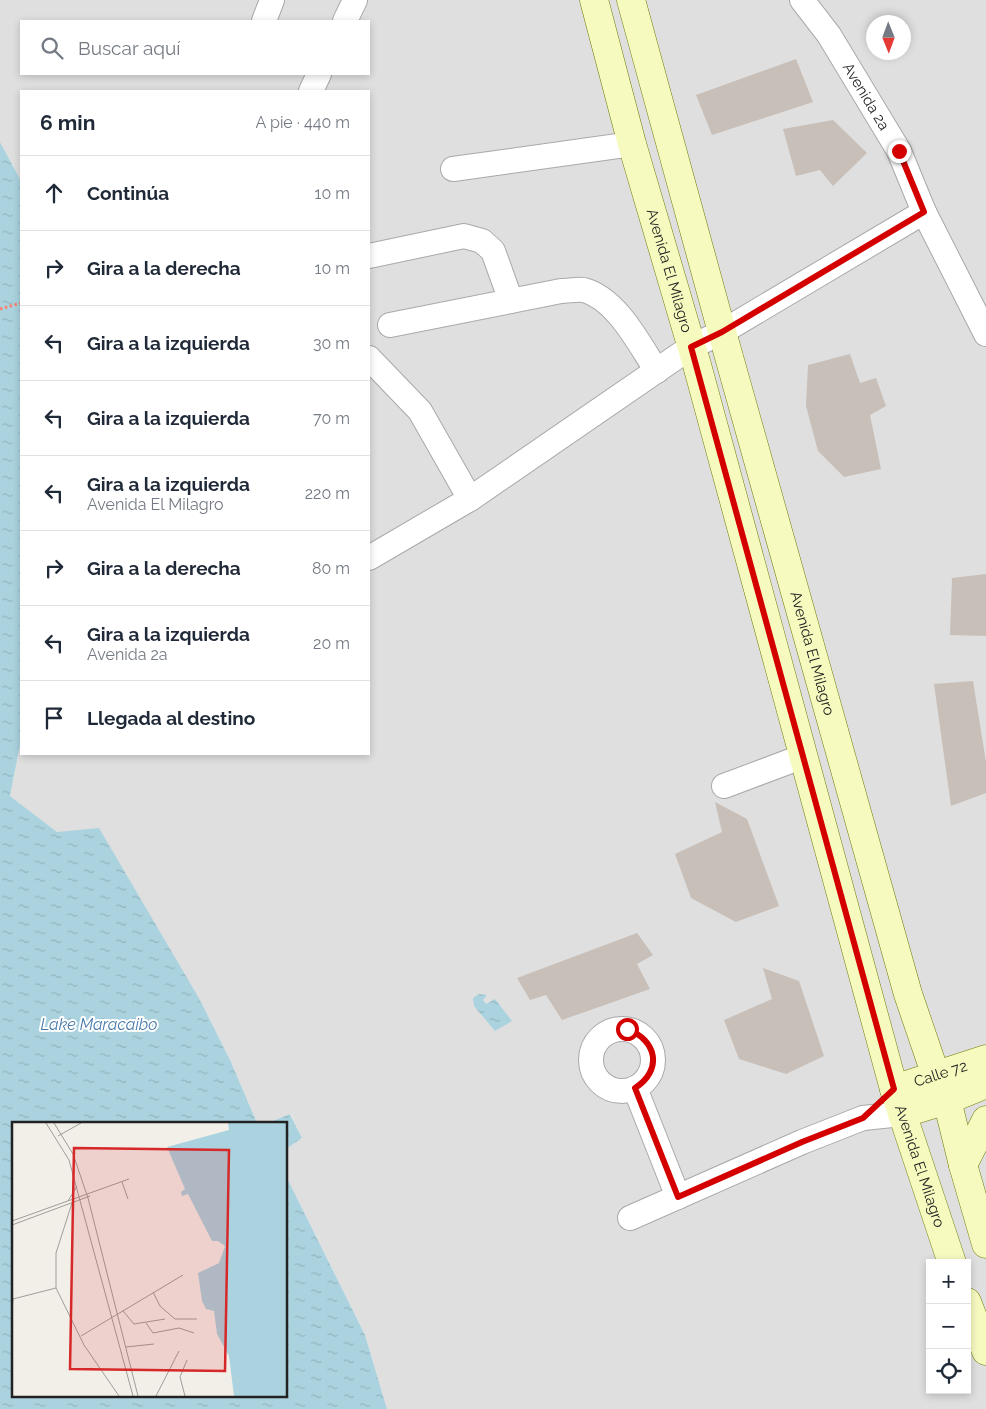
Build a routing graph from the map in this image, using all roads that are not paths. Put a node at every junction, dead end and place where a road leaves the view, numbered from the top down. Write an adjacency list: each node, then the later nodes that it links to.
1 (272, 0): 6 (street)
2 (355, 0): 7 (street)
3 (594, 0): 10 (main road, Avenida El Milagro)
4 (631, 0): 16 (main road, Avenida El Milagro)
5 (802, 0): 12 (street, Avenida 2a)
6 (264, 20)
7 (345, 20)
8 (319, 75): 9 (street)
9 (312, 90)
10 (632, 144): 11 (street); 18 (main road, Avenida El Milagro)
11 (452, 169)
12 (924, 212): 16 (street); 17 (street, Avenida 2a)
13 (370, 256): 14 (street)
14 (510, 301): 15 (street); 20 (street)
15 (390, 325)
16 (722, 332): 18 (street); 28 (main road, Avenida El Milagro)
17 (986, 334)
18 (691, 347): 20 (street); 23 (main road, Avenida El Milagro)
19 (370, 359): 21 (street)
20 (657, 371): 21 (street)
21 (470, 499): 22 (street)
22 (370, 557)
23 (804, 756): 24 (street); 29 (main road, Avenida El Milagro)
24 (724, 786)
25 (986, 1059): 28 (main road, Calle 72)
26 (986, 1084): 28 (main road, Calle 72)
27 (635, 1088): 32 (street)
28 (942, 1088): 29 (main road, Calle 72); 31 (main road, Avenida El Milagro)
29 (898, 1101): 32 (street); 35 (main road, Avenida El Milagro)
30 (986, 1120): 31 (main road)
31 (963, 1165): 34 (main road, Avenida El Milagro)
32 (678, 1197): 33 (street)
33 (630, 1218)
34 (986, 1244)
35 (951, 1259)
36 (968, 1304): 37 (main road)
37 (986, 1351)

